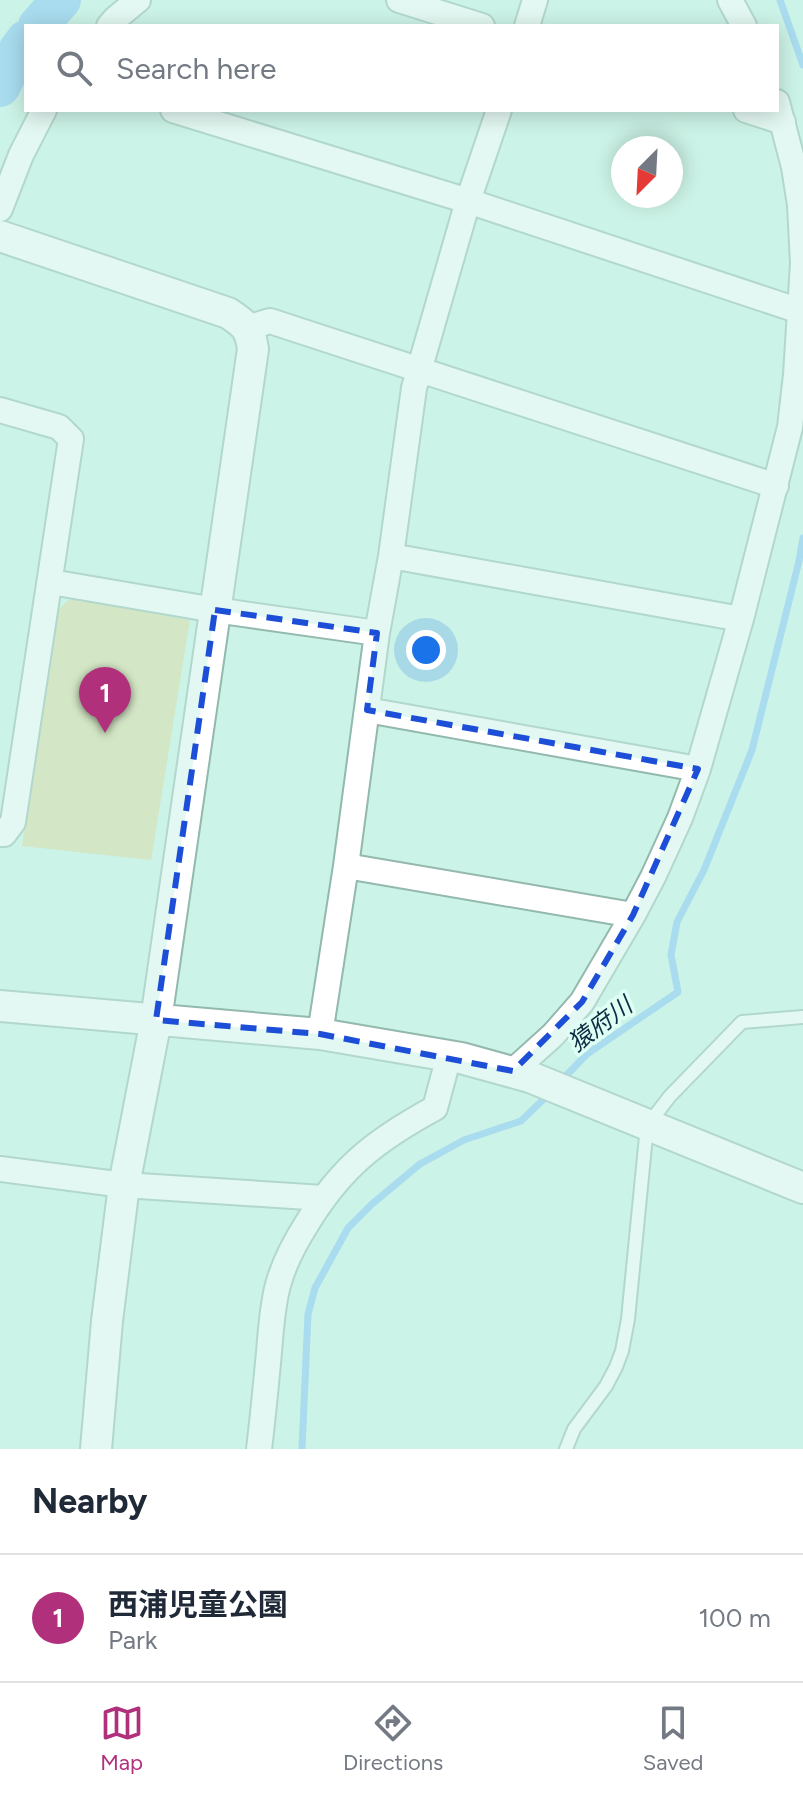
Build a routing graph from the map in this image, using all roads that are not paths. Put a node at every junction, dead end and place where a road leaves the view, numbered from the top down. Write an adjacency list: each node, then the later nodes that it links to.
1 (138, 0): 5 (street)
2 (399, 0): 6 (street)
3 (535, 0): 7 (street)
4 (730, 0): 8 (street)
5 (111, 24)
6 (476, 24)
7 (528, 24)
8 (743, 24)
9 (43, 112): 14 (street)
10 (179, 112): 13 (street)
11 (498, 112): 13 (street)
12 (780, 112): 16 (street)
13 (468, 201): 16 (street); 18 (street)
14 (0, 209)
15 (0, 236): 17 (street)
16 (800, 311): 20 (street)
17 (247, 328): 18 (street); 23 (street)
18 (419, 370): 20 (street); 21 (street)
19 (0, 410): 22 (street)
20 (776, 486): 24 (street)
21 (391, 556): 24 (street); 25 (street)
22 (51, 582): 23 (street); 28 (street)
23 (215, 610): 25 (street); 33 (street)
24 (741, 619): 27 (street)
25 (377, 633): 26 (street)
26 (367, 710): 27 (street); 29 (street)
27 (698, 769): 30 (street)
28 (0, 834)
29 (346, 866): 30 (street); 34 (street)
30 (633, 915): 36 (street)
31 (0, 1006): 33 (street)
32 (803, 1017): 37 (lane)
33 (156, 1020): 34 (street); 39 (street)
34 (320, 1034): 35 (street)
35 (449, 1056): 36 (street); 41 (street)
36 (521, 1074): 37 (street)
37 (647, 1126): 40 (street); 44 (lane)
38 (0, 1169): 39 (street)
39 (124, 1185): 41 (street); 42 (street)
40 (803, 1188)
41 (323, 1198): 43 (street)
42 (96, 1449)
43 (259, 1449)
44 (566, 1449)

